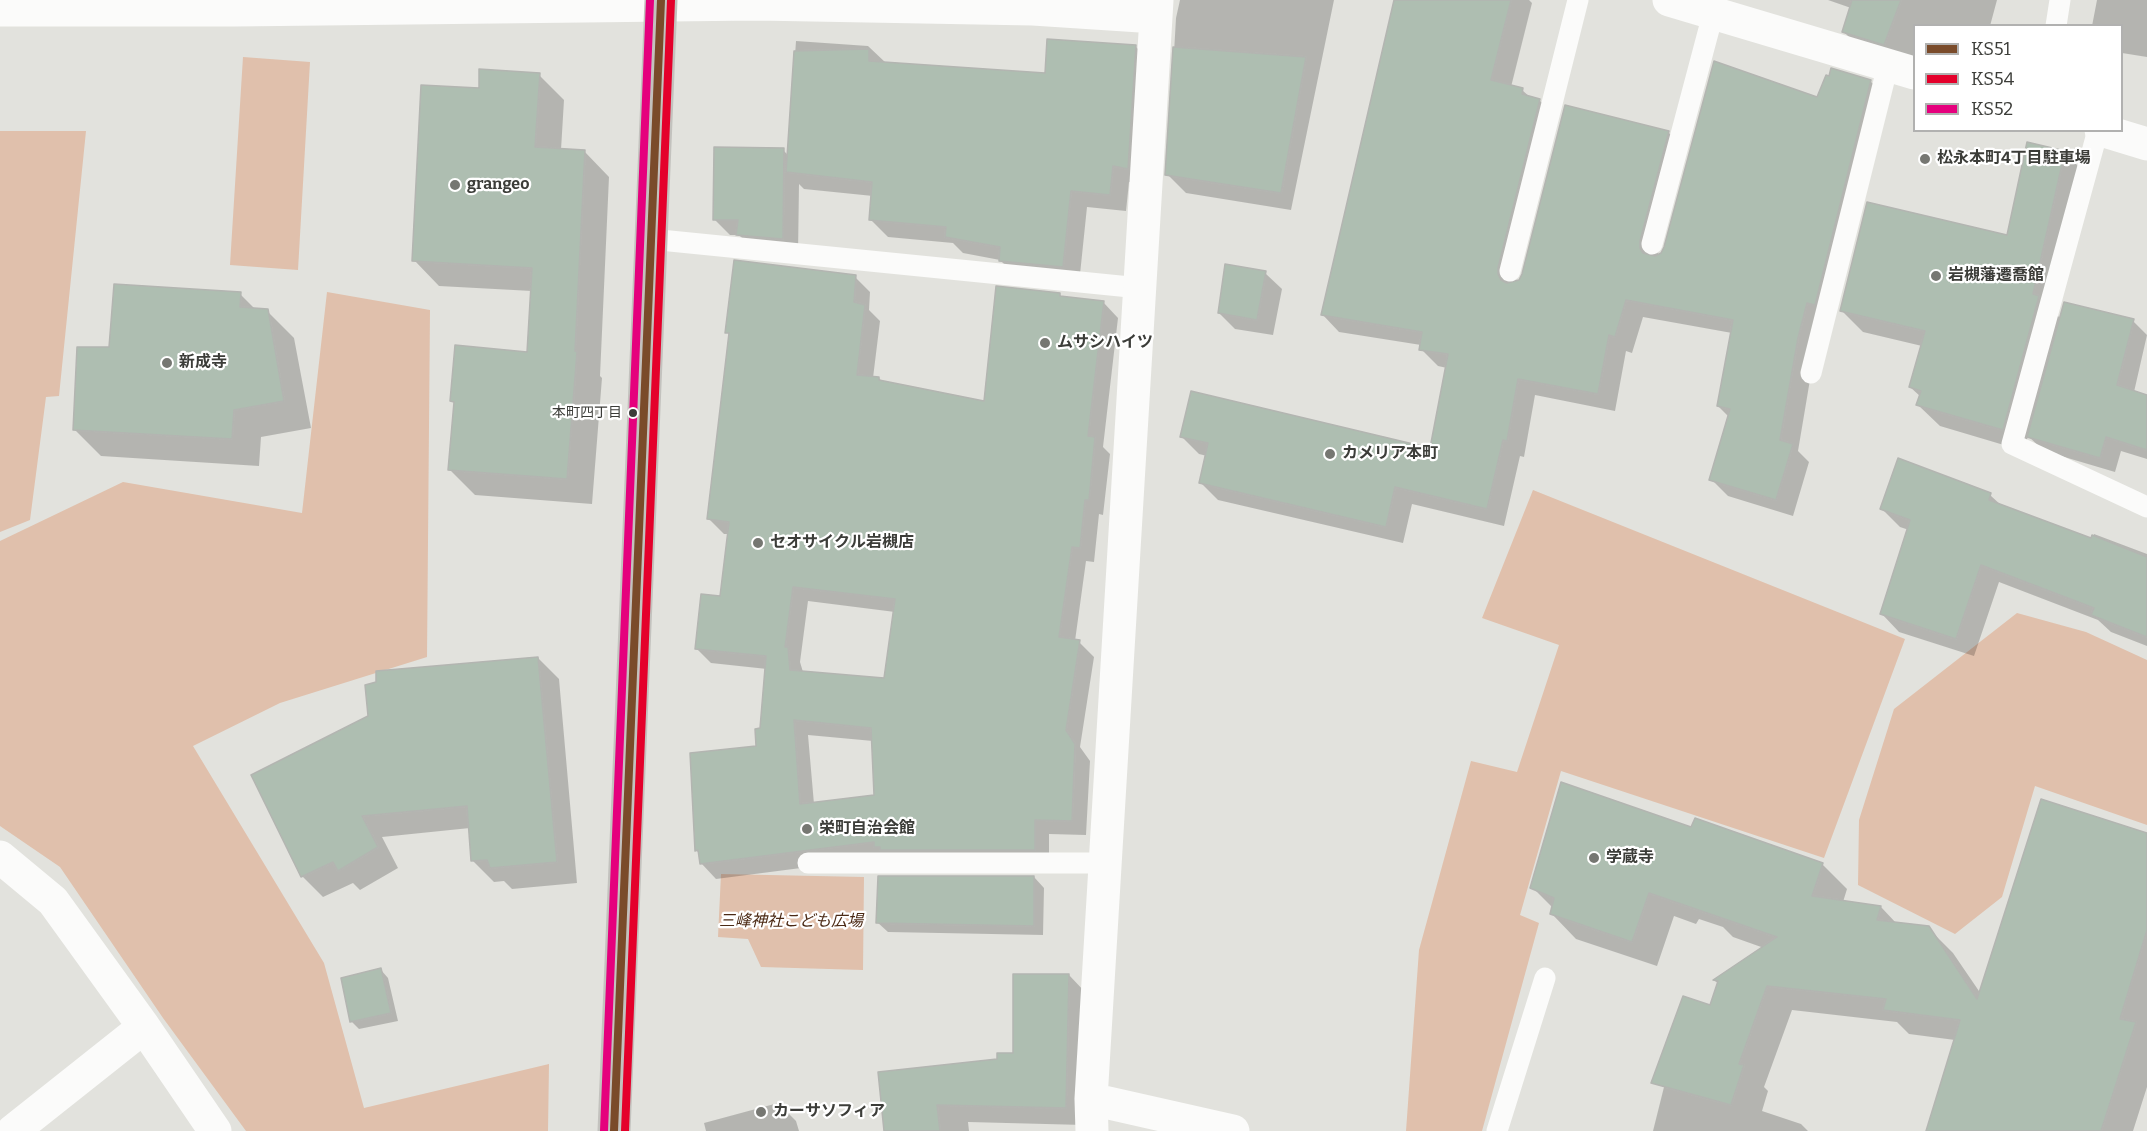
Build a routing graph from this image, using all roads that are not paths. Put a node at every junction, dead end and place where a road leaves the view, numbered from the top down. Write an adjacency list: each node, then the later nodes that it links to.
1 (1578, 0): 18 (lane)
2 (1669, 0): 10 (street)
3 (2060, 0): 11 (lane)
4 (661, 3): 6 (street); 8 (street); 16 (main road)
5 (51, 4): 7 (street); 9 (street)
6 (380, 4): 7 (street)
7 (235, 5)
8 (1156, 8): 19 (street)
9 (0, 10)
10 (1713, 14): 12 (street); 17 (lane)
11 (2056, 24)
12 (1901, 69): 20 (lane)
13 (2098, 132): 21 (lane)
14 (2106, 132): 15 (street)
15 (2147, 144)
16 (650, 239): 19 (lane); 30 (main road)
17 (1652, 244)
18 (1510, 271)
19 (1140, 288): 24 (street)
20 (1811, 374)
21 (2147, 507)
22 (0, 857): 26 (street)
23 (808, 863): 24 (lane)
24 (1105, 863): 27 (street)
25 (1545, 978): 32 (lane)
26 (144, 1027): 28 (street); 29 (street)
27 (1092, 1115): 31 (street)
28 (13, 1131)
29 (215, 1131)
30 (614, 1131)
31 (1233, 1131)
32 (1497, 1131)

